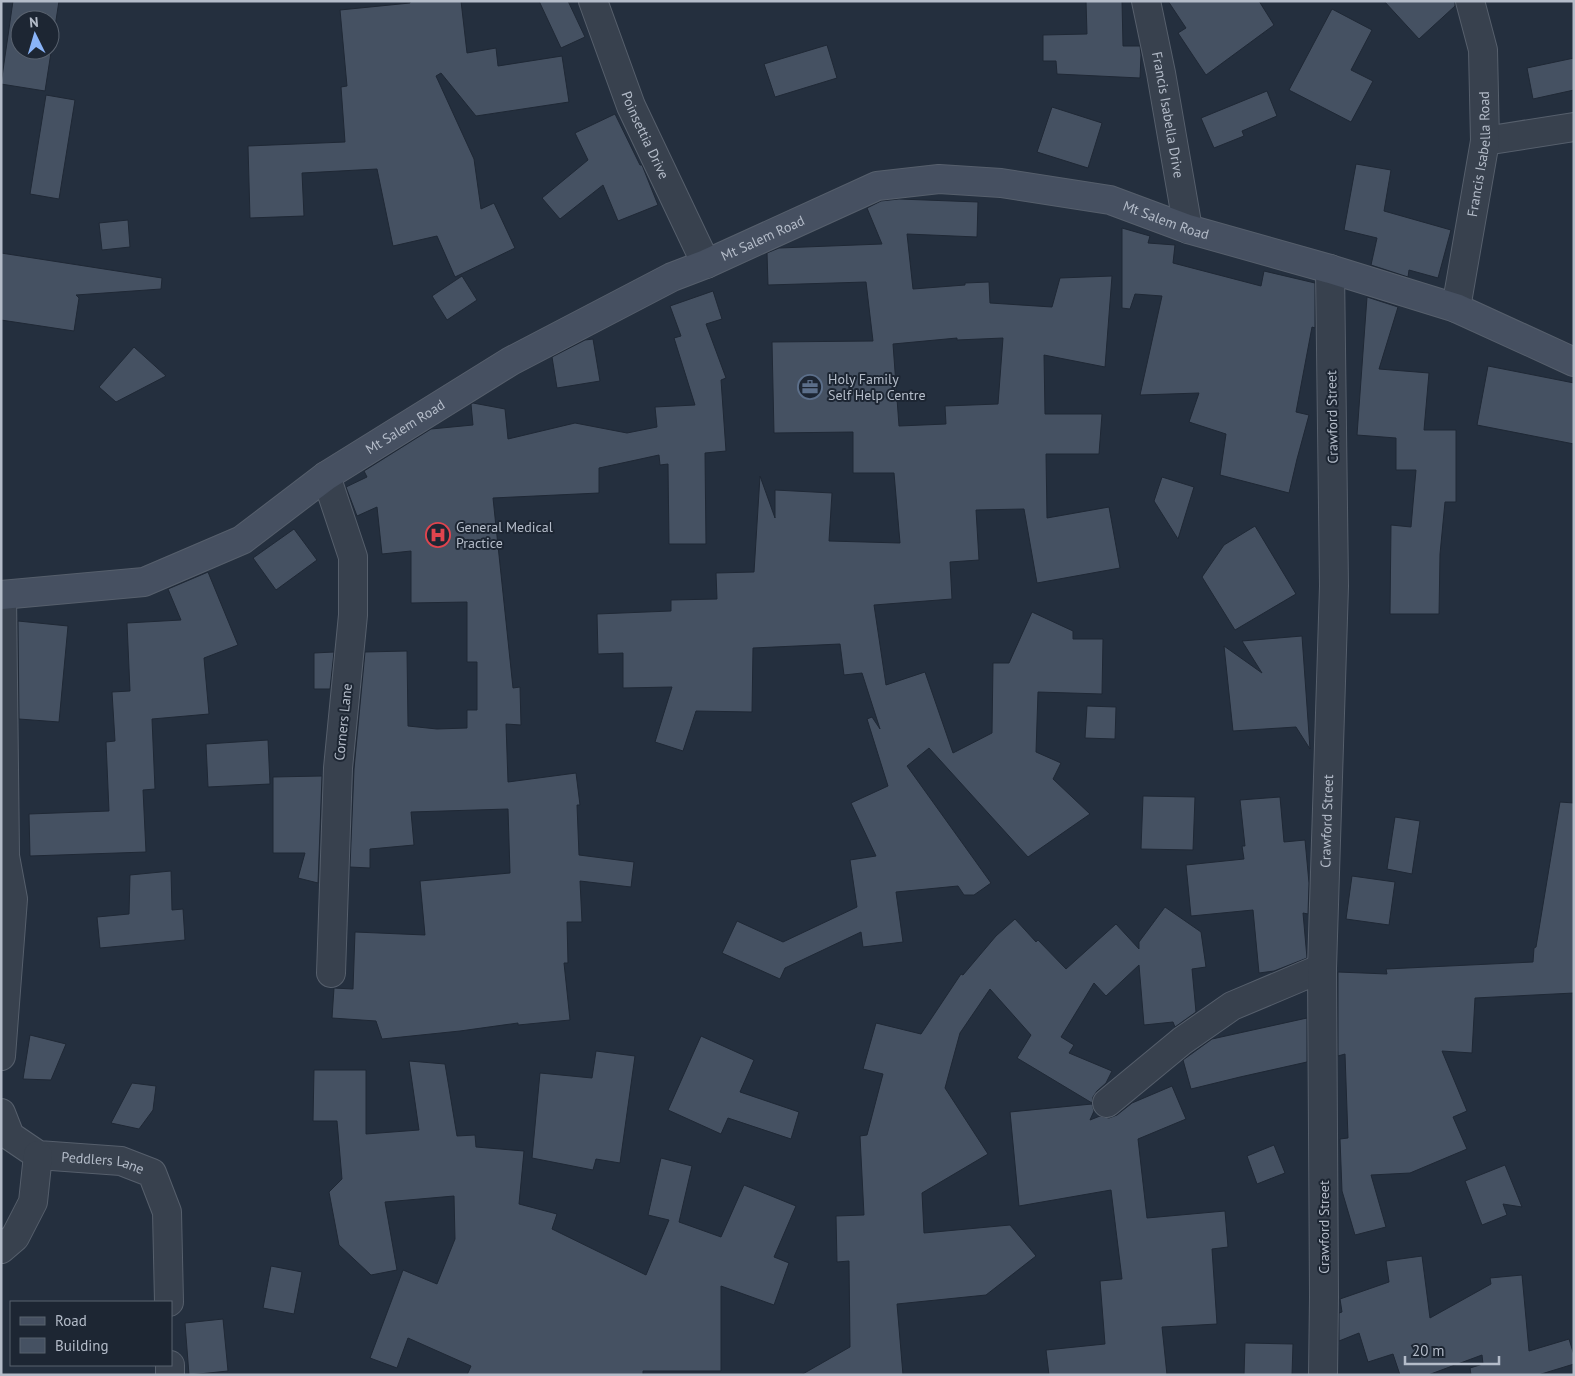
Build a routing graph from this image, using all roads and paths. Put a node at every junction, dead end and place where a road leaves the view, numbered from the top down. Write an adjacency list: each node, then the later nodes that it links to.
1 (593, 1): 7 (street, Poinsettia Drive)
2 (1146, 1): 6 (street, Francis Isabella Drive)
3 (1470, 1): 5 (street, Francis Isabella Road)
4 (1574, 127): 5 (street)
5 (1485, 141): 9 (street, Francis Isabella Road)
6 (1188, 229): 7 (street, Mt Salem Road); 8 (street, Mt Salem Road)
7 (706, 264): 11 (street, Mt Salem Road)
8 (1330, 269): 9 (street, Mt Salem Road); 13 (street, Crawford Street)
9 (1456, 308): 10 (street, Mt Salem Road)
10 (1574, 362)
11 (326, 476): 12 (street, Mt Salem Road); 14 (street, Corners Lane)
12 (1, 595): 15 (street)
13 (1322, 968): 16 (street); 21 (street, Crawford Street)
14 (331, 973)
15 (1, 1056)
16 (1107, 1102)
17 (1, 1113): 18 (street)
18 (38, 1155): 19 (street); 20 (street, Peddlers Lane)
19 (1, 1249)
20 (169, 1301)
21 (1323, 1375)

